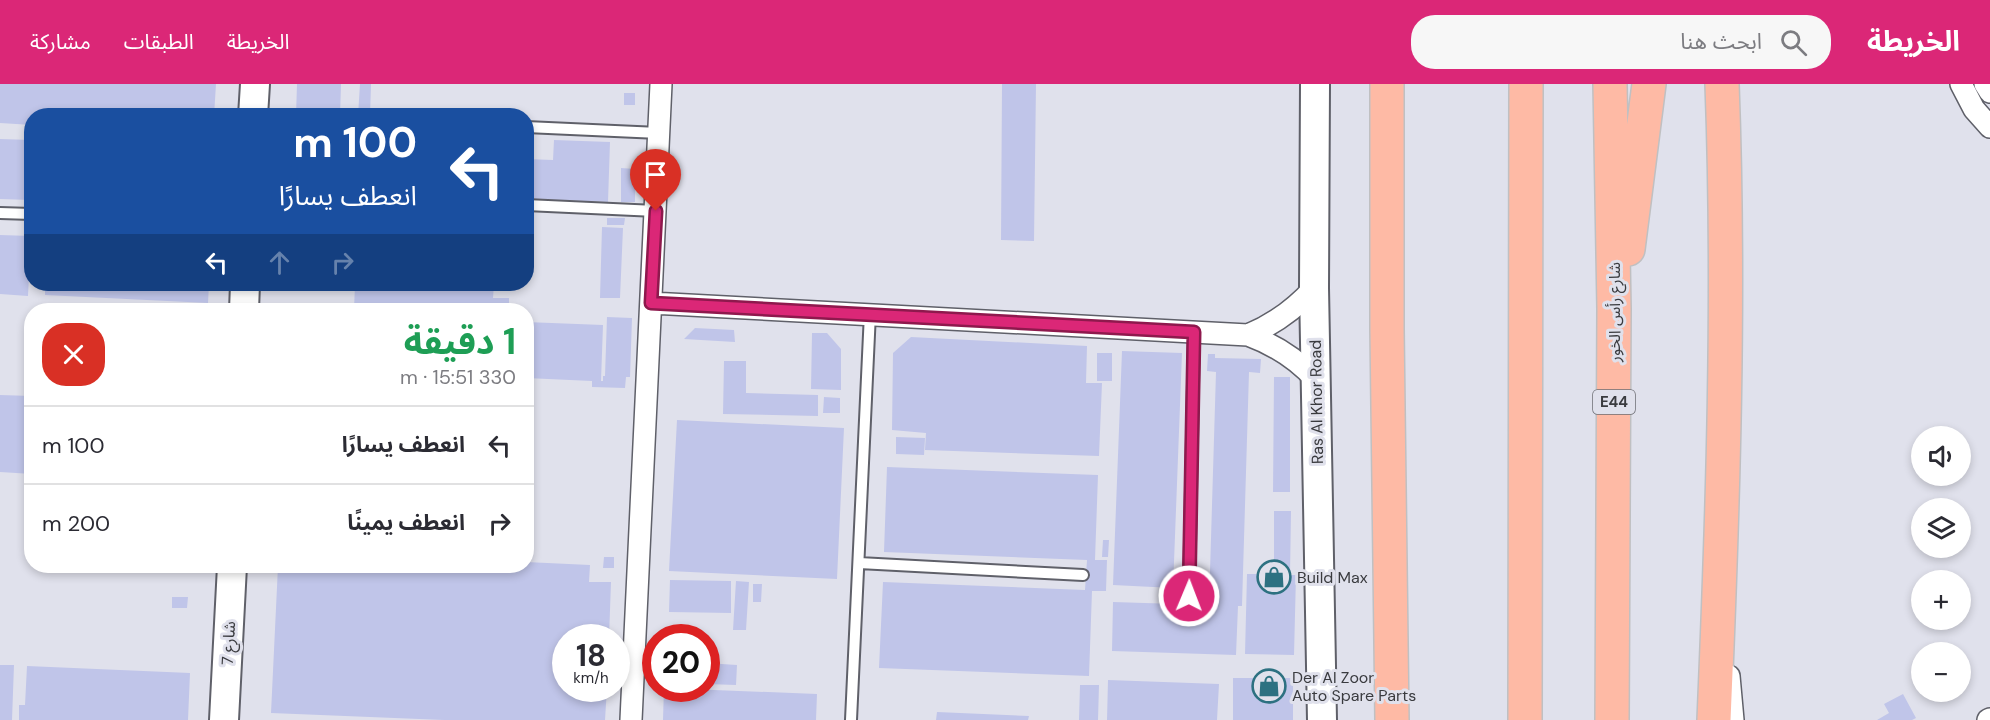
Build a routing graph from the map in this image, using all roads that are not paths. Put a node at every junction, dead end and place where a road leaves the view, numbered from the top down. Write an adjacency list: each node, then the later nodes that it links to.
1 (255, 84): 12 (street)
2 (662, 84): 15 (street)
3 (1315, 84): 20 (street, Ras Al Khor Road)
4 (1387, 84): 36 (highway)
5 (1526, 84): 37 (highway)
6 (1610, 84): 22 (highway, شارع رأس الخور / E44)
7 (1649, 84): 22 (highway)
8 (1722, 84): 27 (highway)
9 (1961, 84): 14 (street)
10 (1985, 84): 11 (street)
11 (1990, 92)
12 (254, 108)
13 (534, 127): 15 (lane)
14 (1990, 127)
15 (659, 133): 17 (street)
16 (534, 205): 17 (lane)
17 (656, 211): 21 (street)
18 (0, 213): 19 (lane)
19 (24, 214)
20 (1314, 288): 25 (street); 26 (street, Ras Al Khor Road)
21 (651, 303): 23 (street); 33 (street)
22 (1614, 309): 38 (highway, شارع رأس الخور / E44)
23 (870, 313): 24 (street); 28 (lane)
24 (1194, 332): 25 (street); 31 (lane)
25 (1248, 335): 26 (street)
26 (1315, 379): 35 (street, Ras Al Khor Road)
27 (1721, 550): 39 (highway); 40 (street)
28 (859, 563): 30 (lane); 34 (lane)
29 (232, 573): 32 (street, شارع 7)
30 (1083, 575)
31 (1189, 596)
32 (224, 720)
33 (631, 720)
34 (851, 720)
35 (1322, 720)
36 (1392, 720)
37 (1525, 720)
38 (1612, 720)
39 (1714, 720)
40 (1733, 720)

